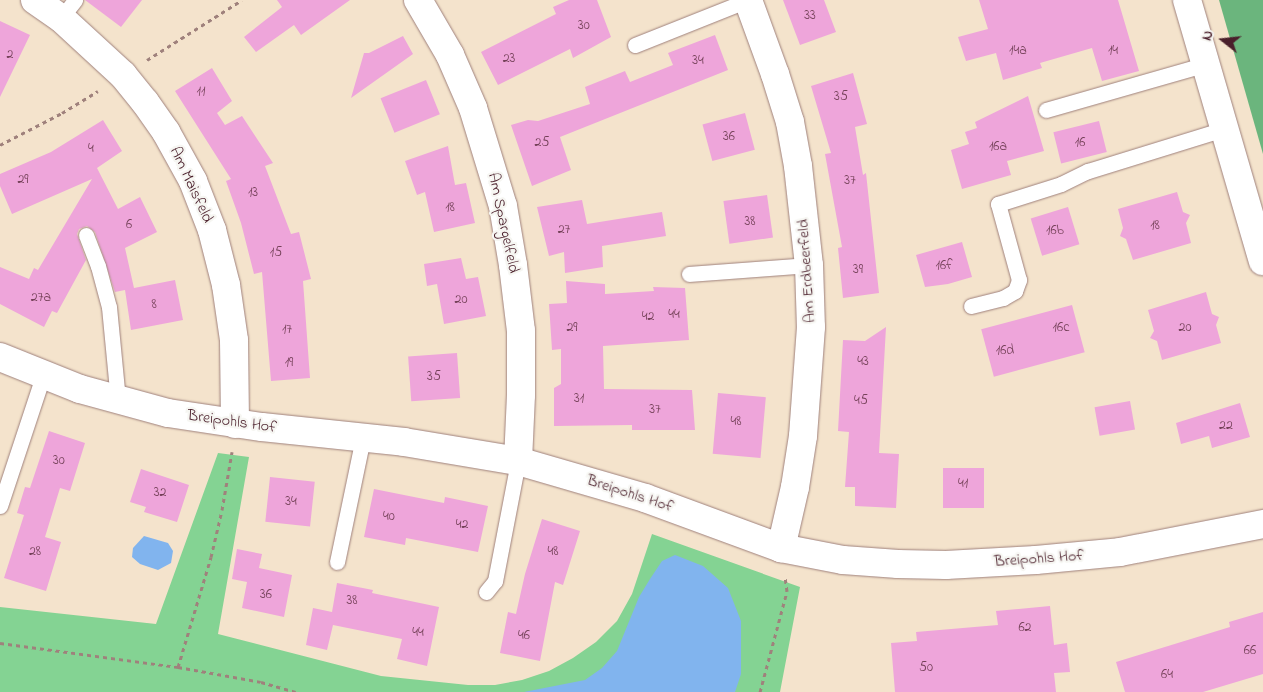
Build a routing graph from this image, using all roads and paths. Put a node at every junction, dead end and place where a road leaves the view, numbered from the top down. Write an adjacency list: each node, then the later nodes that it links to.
1 (34, 0): 5 (street, Am Maisfeld)
2 (418, 0): 20 (street, Am Spargelfeld)
3 (748, 0): 6 (lane); 12 (street, Am Erdbeerfeld)
4 (1187, 0): 7 (street)
5 (68, 9): 18 (street, Am Maisfeld)
6 (635, 45)
7 (1206, 64): 8 (lane); 9 (street)
8 (1046, 110)
9 (1224, 129): 11 (street); 14 (lane)
10 (86, 235): 17 (lane)
11 (1263, 261)
12 (809, 265): 13 (lane); 23 (street, Am Erdbeerfeld)
13 (688, 274)
14 (970, 306)
15 (0, 357): 16 (street, Breipohls Hof)
16 (42, 376): 17 (street, Breipohls Hof); 21 (lane)
17 (118, 400): 18 (street, Breipohls Hof)
18 (235, 424): 19 (street, Breipohls Hof); 27 (path)
19 (363, 438): 20 (street, Breipohls Hof); 24 (lane)
20 (518, 461): 23 (street, Breipohls Hof); 25 (lane)
21 (0, 506)
22 (1263, 524): 23 (street, Breipohls Hof)
23 (781, 548): 29 (path)
24 (337, 562)
25 (486, 592)
26 (0, 643): 27 (path)
27 (178, 667): 28 (path)
28 (296, 692)
29 (760, 692)

